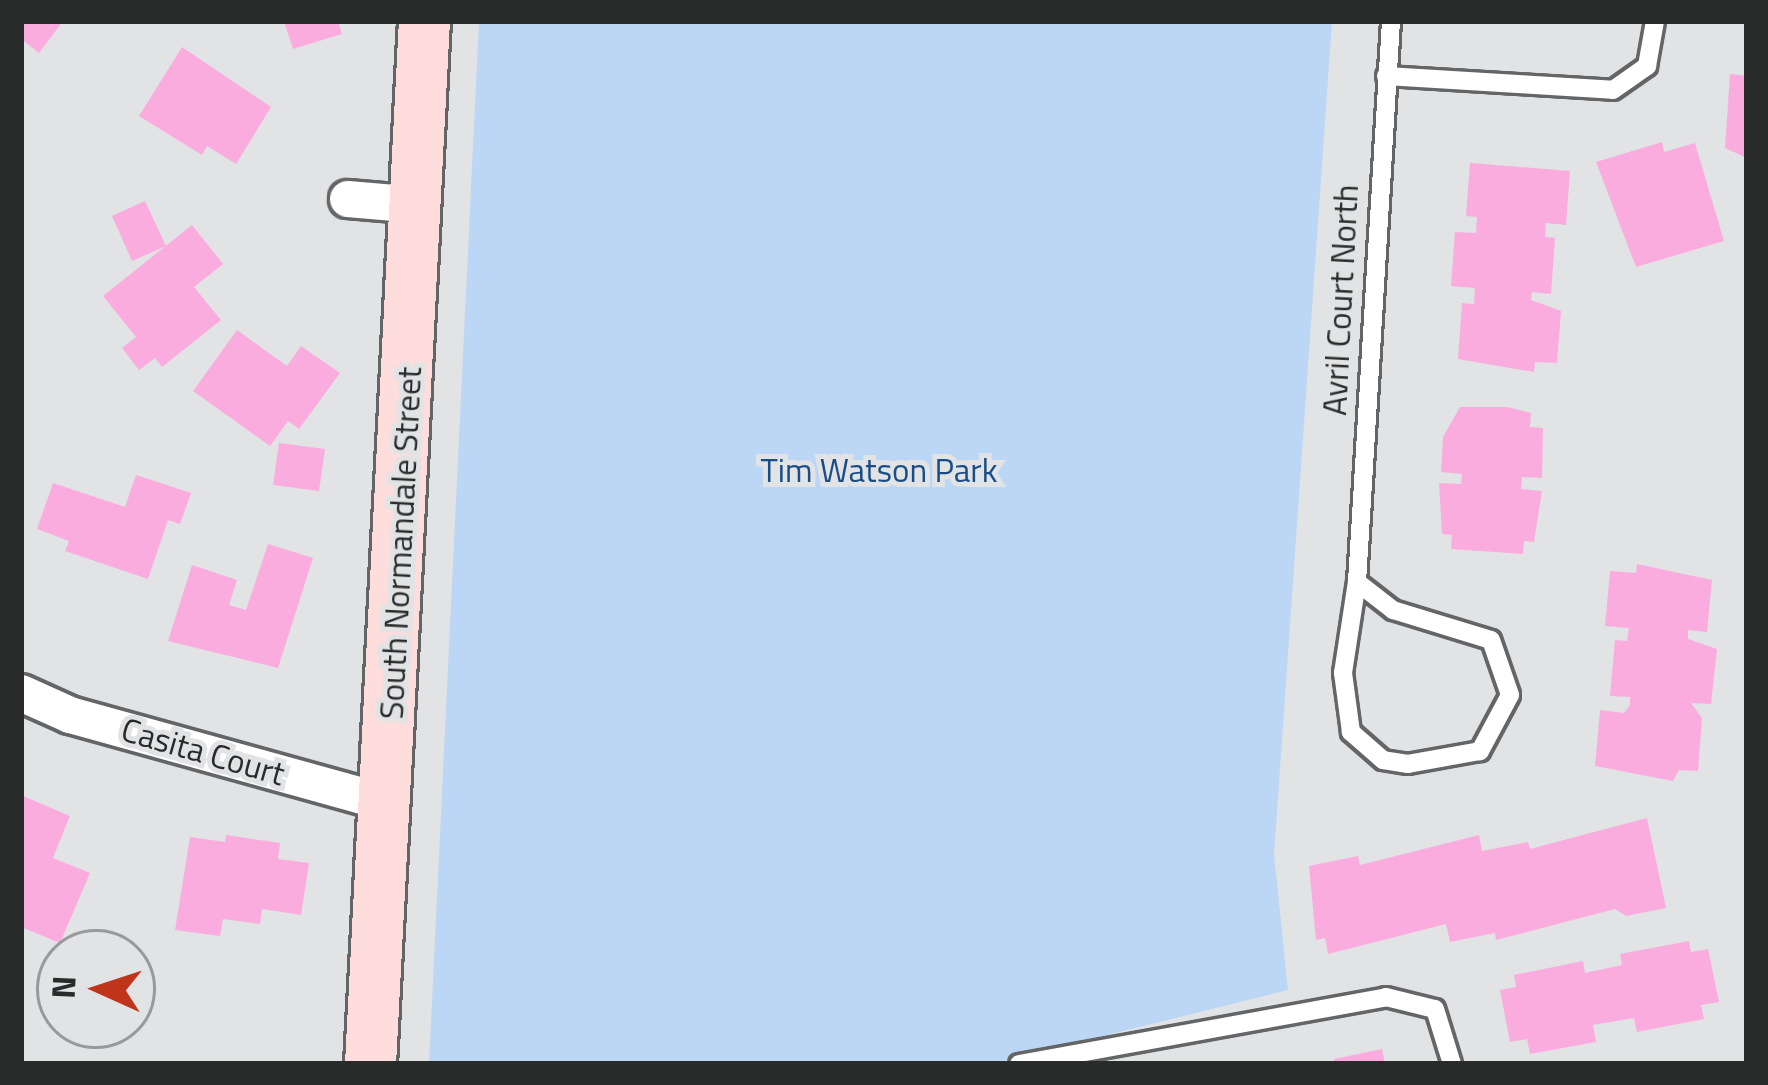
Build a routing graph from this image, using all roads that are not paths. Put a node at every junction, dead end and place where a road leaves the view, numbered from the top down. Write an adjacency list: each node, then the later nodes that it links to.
1 (424, 21): 6 (street, South Normandale Street)
2 (1390, 21): 4 (lane, Avril Court North)
3 (1655, 21): 4 (lane)
4 (1386, 76): 7 (lane, Avril Court North)
5 (348, 199): 6 (street)
6 (418, 205): 9 (street, South Normandale Street)
7 (1357, 582): 7 (lane, Avril Court North)
8 (21, 693): 9 (street, Casita Court)
9 (387, 803): 10 (street, South Normandale Street)
10 (370, 1064)
11 (1019, 1064): 12 (lane)
12 (1451, 1064)

